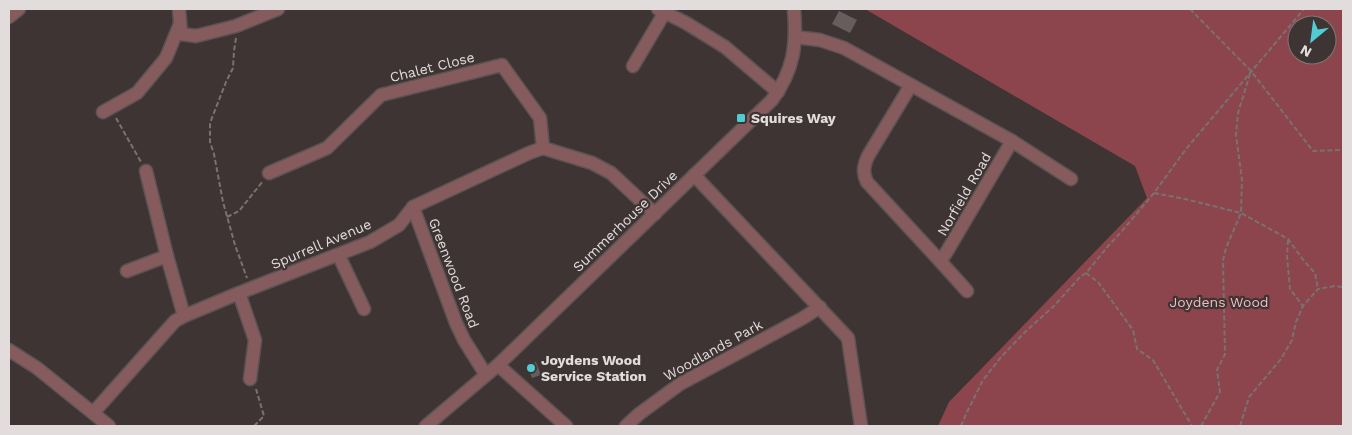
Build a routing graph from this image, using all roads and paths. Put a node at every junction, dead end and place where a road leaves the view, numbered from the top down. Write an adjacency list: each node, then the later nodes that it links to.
1 (19, 9): 8 (street)
2 (178, 9): 9 (street)
3 (278, 9): 10 (street)
4 (794, 9): 11 (street, Summerhouse Drive)
5 (1190, 9): 13 (path)
6 (1304, 9): 13 (path)
7 (662, 10): 12 (street); 15 (street)
8 (9, 17)
9 (180, 24): 10 (street); 16 (street)
10 (239, 24): 28 (path)
11 (795, 37): 14 (street); 15 (street, Summerhouse Drive)
12 (633, 66)
13 (1251, 72): 19 (path); 24 (path); 26 (path)
14 (911, 85): 17 (street); 32 (street, Norfield Road)
15 (778, 92): 22 (street, Summerhouse Drive)
16 (106, 110): 20 (path)
17 (1012, 141): 23 (street); 32 (street, Norfield Road)
18 (543, 148): 21 (street, Chalet Close); 25 (street, Spurrell Avenue); 27 (street)
19 (1343, 150)
20 (146, 171): 30 (street)
21 (269, 173): 28 (path)
22 (694, 175): 27 (street, Summerhouse Drive); 40 (street)
23 (1071, 179)
24 (1154, 193): 26 (path); 34 (path)
25 (413, 207): 31 (street, Spurrell Avenue); 45 (street, Greenwood Road)
26 (1241, 213): 29 (path); 56 (path)
27 (655, 214): 44 (street, Summerhouse Drive)
28 (227, 217): 37 (path)
29 (1288, 239): 36 (path); 39 (path)
30 (167, 256): 33 (street); 42 (street)
31 (339, 256): 37 (street, Spurrell Avenue); 41 (street)
32 (940, 261): 38 (street, Norfield Road)
33 (127, 271)
34 (1086, 273): 54 (path); 55 (path)
35 (1343, 286): 36 (path)
36 (1318, 289): 39 (path)
37 (244, 291): 42 (street, Spurrell Avenue); 46 (street)
38 (966, 291)
39 (1303, 306): 57 (path)
40 (820, 308): 52 (street, Woodlands Park); 53 (street)
41 (364, 309)
42 (184, 316): 47 (street, Spurrell Avenue)
43 (9, 350): 47 (street)
44 (498, 365): 45 (street, Summerhouse Drive); 51 (street)
45 (486, 374): 50 (street, Summerhouse Drive)
46 (250, 379): 49 (path)
47 (93, 413): 48 (street)
48 (109, 426)
49 (254, 426)
50 (426, 426)
51 (566, 426)
52 (626, 426)
53 (861, 426)
54 (961, 426)
55 (1192, 426)
56 (1201, 426)
57 (1240, 426)

